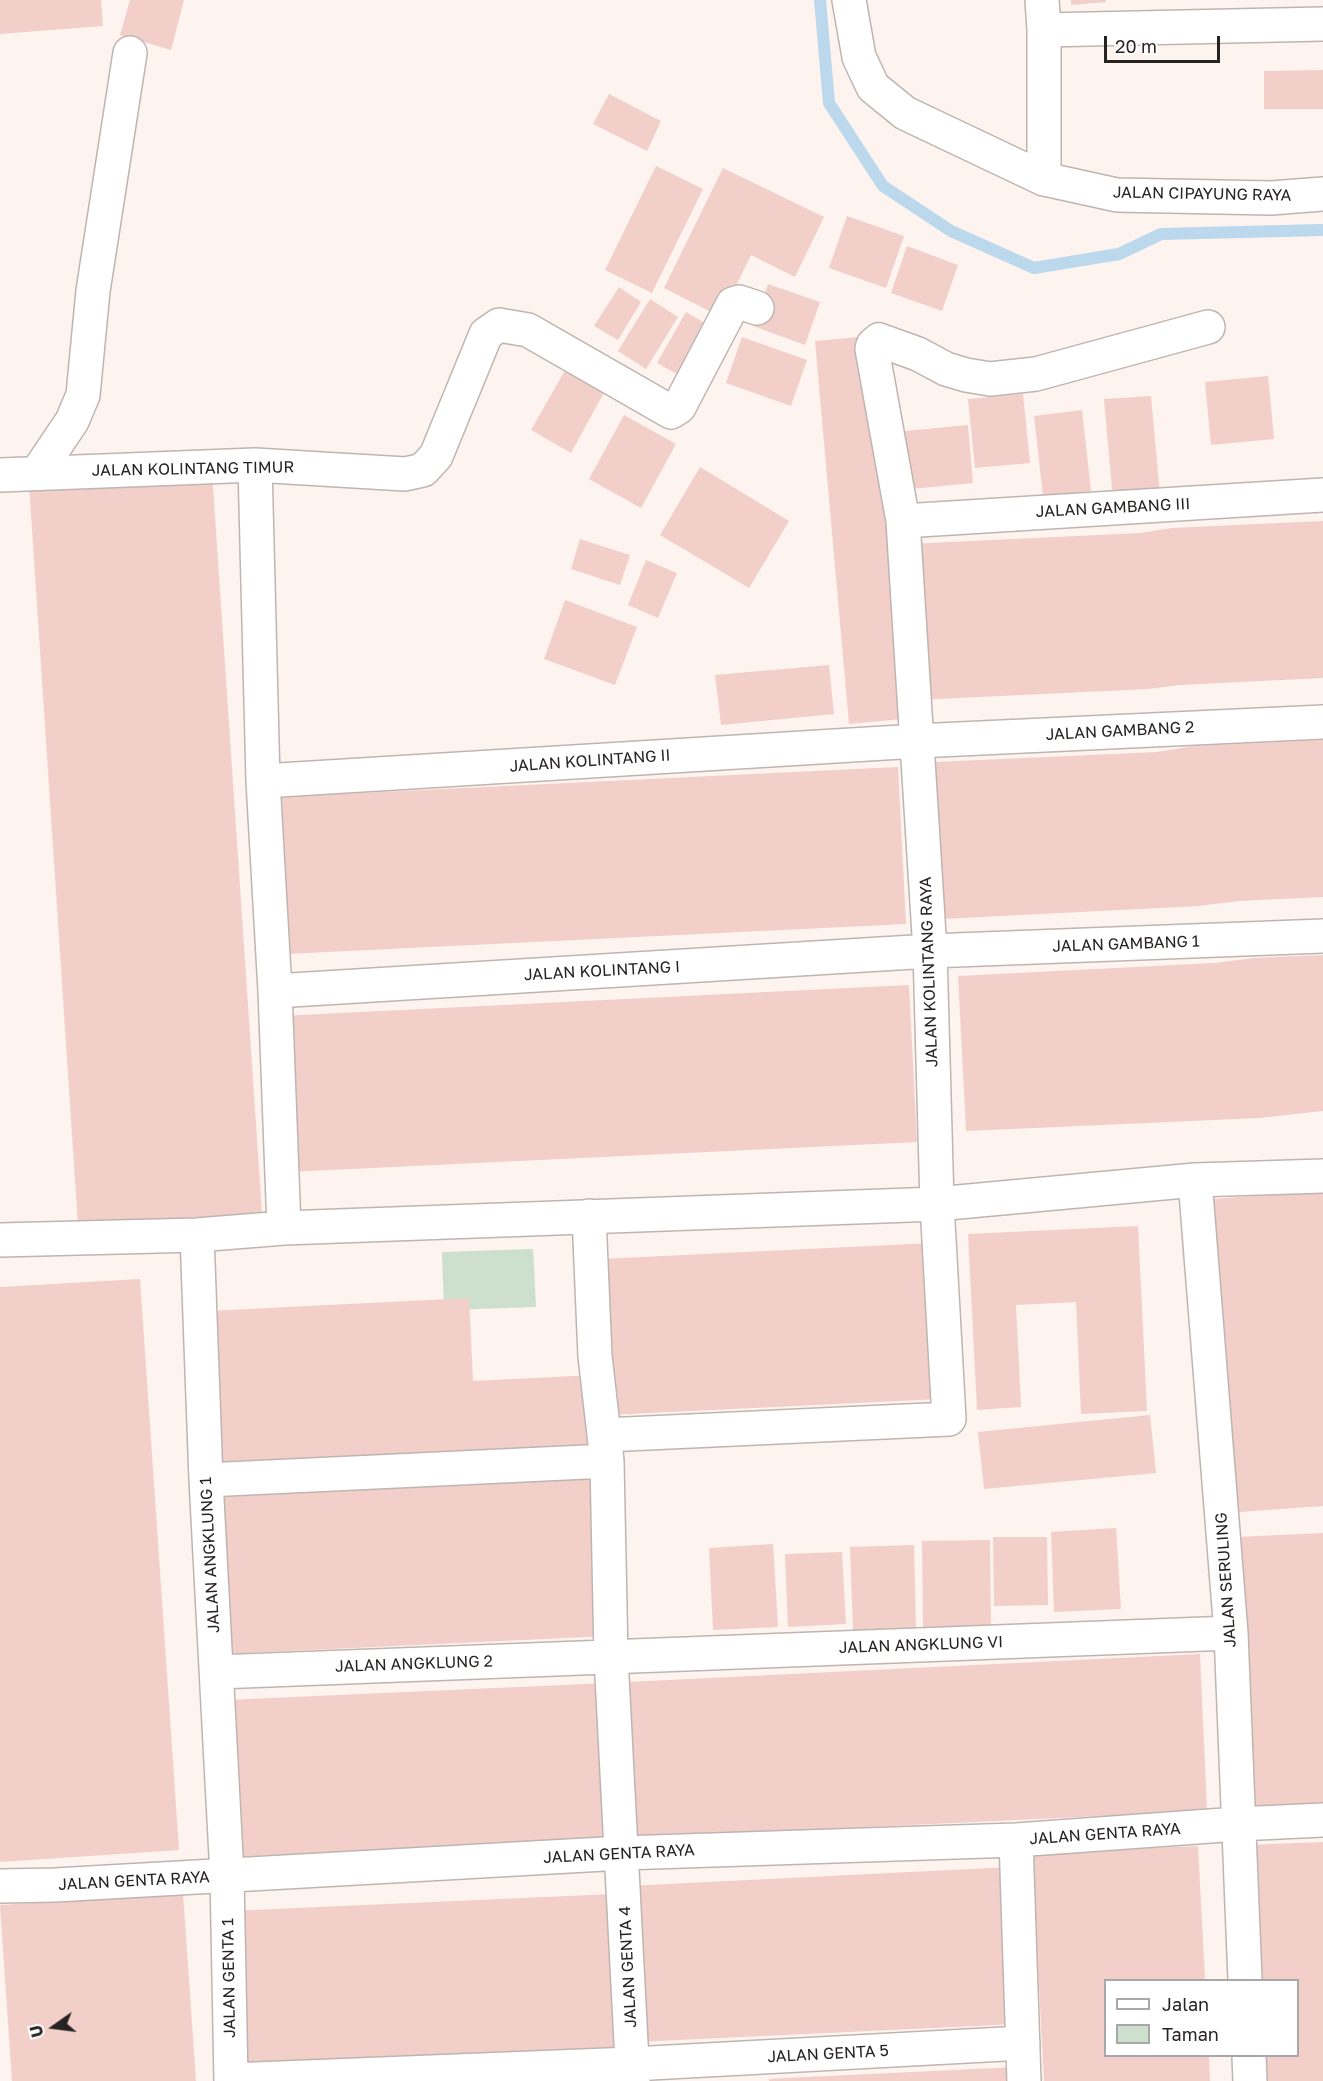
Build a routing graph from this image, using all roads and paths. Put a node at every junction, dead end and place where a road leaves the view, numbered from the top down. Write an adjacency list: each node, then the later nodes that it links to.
1 (849, 0): 5 (street, JALAN CIPAYUNG RAYA)
2 (1043, 15): 3 (street); 5 (street)
3 (1323, 24)
4 (130, 53): 10 (street)
5 (1044, 179): 6 (street, JALAN CIPAYUNG RAYA)
6 (1323, 194)
7 (757, 308): 9 (street, JALAN KOLINTANG TIMUR)
8 (1208, 327): 13 (street, JALAN KOLINTANG RAYA)
9 (255, 465): 10 (street, JALAN KOLINTANG TIMUR); 16 (street)
10 (37, 473): 11 (street, JALAN KOLINTANG TIMUR)
11 (0, 476)
12 (1323, 495): 13 (street, JALAN GAMBANG III)
13 (903, 521): 15 (street, JALAN KOLINTANG RAYA)
14 (1323, 722): 15 (street, JALAN GAMBANG 2)
15 (917, 741): 16 (street, JALAN KOLINTANG II); 18 (street, JALAN KOLINTANG RAYA)
16 (263, 781): 19 (street)
17 (1323, 936): 18 (street, JALAN GAMBANG 1)
18 (930, 951): 19 (street, JALAN KOLINTANG I); 22 (street, JALAN KOLINTANG RAYA)
19 (275, 990): 24 (street)
20 (1323, 1176): 21 (street)
21 (1195, 1180): 22 (street); 29 (street, JALAN SERULING)
22 (937, 1204): 23 (street); 27 (street, JALAN KOLINTANG RAYA)
23 (589, 1216): 24 (street); 27 (street, JALAN GENTA 4)
24 (284, 1228): 25 (street)
25 (196, 1235): 26 (street); 28 (street, JALAN ANGKLUNG 1)
26 (0, 1240)
27 (606, 1448): 28 (street); 30 (street, JALAN GENTA 4)
28 (206, 1480): 31 (street, JALAN ANGKLUNG 1)
29 (1231, 1634): 30 (street, JALAN ANGKLUNG VI); 33 (street, JALAN SERULING)
30 (611, 1657): 31 (street, JALAN ANGKLUNG 2); 35 (street, JALAN GENTA 4)
31 (217, 1672): 36 (street, JALAN ANGKLUNG 1)
32 (1323, 1820): 33 (street, JALAN GENTA RAYA)
33 (1238, 1824): 34 (street, JALAN GENTA RAYA); 38 (street, JALAN SERULING)
34 (1016, 1840): 35 (street, JALAN GENTA RAYA); 39 (street)
35 (622, 1853): 36 (street, JALAN GENTA RAYA); 41 (street, JALAN GENTA 4)
36 (226, 1875): 37 (street, JALAN GENTA RAYA); 42 (street, JALAN GENTA 1)
37 (0, 1886)
38 (1245, 1979)
39 (1023, 2043): 41 (street, JALAN GENTA 5); 43 (street)
40 (1249, 2057): 44 (street)
41 (632, 2073): 42 (street, JALAN GENTA 5)
42 (231, 2080)
43 (1024, 2081)
44 (1250, 2081)

